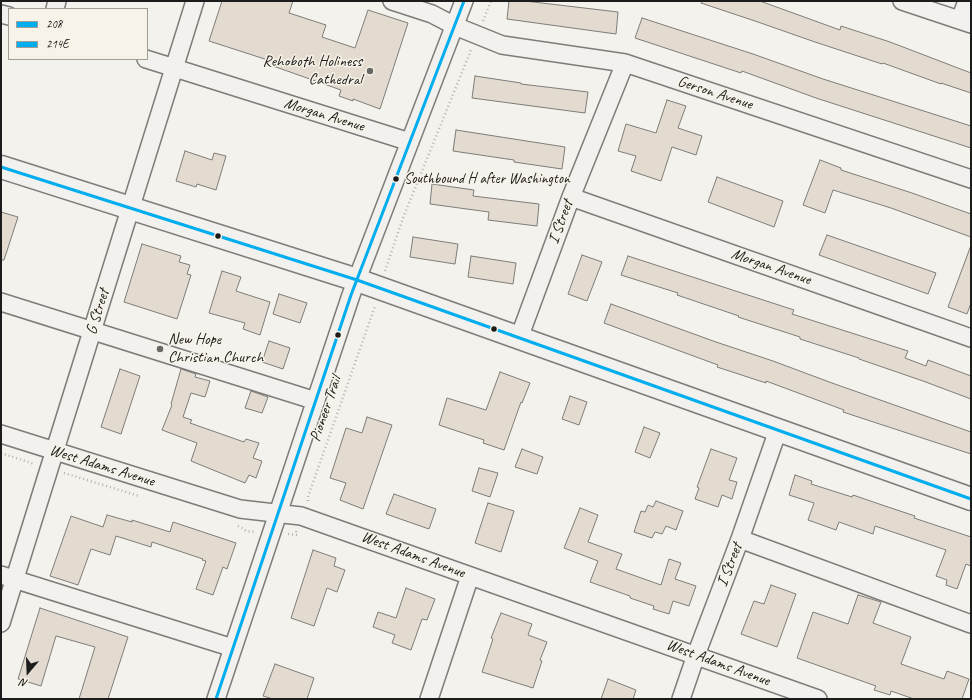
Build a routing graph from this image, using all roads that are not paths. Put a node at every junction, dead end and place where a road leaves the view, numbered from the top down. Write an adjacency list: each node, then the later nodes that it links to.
1 (195, 1): 10 (street, G Street)
2 (392, 1): 7 (street, Gerson Avenue)
3 (464, 1): 7 (street)
4 (902, 1): 6 (street)
5 (967, 1): 6 (street)
6 (965, 22)
7 (454, 26): 9 (street, Gerson Avenue); 11 (street)
8 (148, 60): 10 (street, Morgan Avenue)
9 (625, 63): 13 (street, Gerson Avenue); 14 (street, I Street)
10 (174, 68): 11 (street, Morgan Avenue); 15 (street, G Street)
11 (410, 142): 16 (street)
12 (1, 167): 15 (main road)
13 (971, 179)
14 (571, 197): 19 (street, I Street); 20 (street, Morgan Avenue)
15 (131, 208): 16 (main road); 18 (street, G Street)
16 (357, 280): 19 (main road); 21 (street)
17 (1, 302): 18 (street)
18 (92, 330): 21 (street); 24 (street, G Street)
19 (518, 338): 22 (main road)
20 (971, 338)
21 (316, 401): 26 (street)
22 (778, 430): 25 (main road); 27 (street, I Street)
23 (1, 434): 24 (street, West Adams Avenue)
24 (55, 451): 26 (street, West Adams Avenue); 29 (street, G Street)
25 (971, 499)
26 (278, 514): 28 (street, West Adams Avenue); 32 (street)
27 (740, 539): 31 (street); 33 (street, I Street)
28 (470, 576): 33 (street, West Adams Avenue); 35 (street)
29 (8, 577): 30 (street, G Street); 32 (street)
30 (1, 623)
31 (971, 624)
32 (233, 648): 34 (street)
33 (696, 655): 36 (street, I Street); 37 (street, West Adams Avenue)
34 (216, 699)
35 (429, 699)
36 (681, 699)
37 (818, 699)

